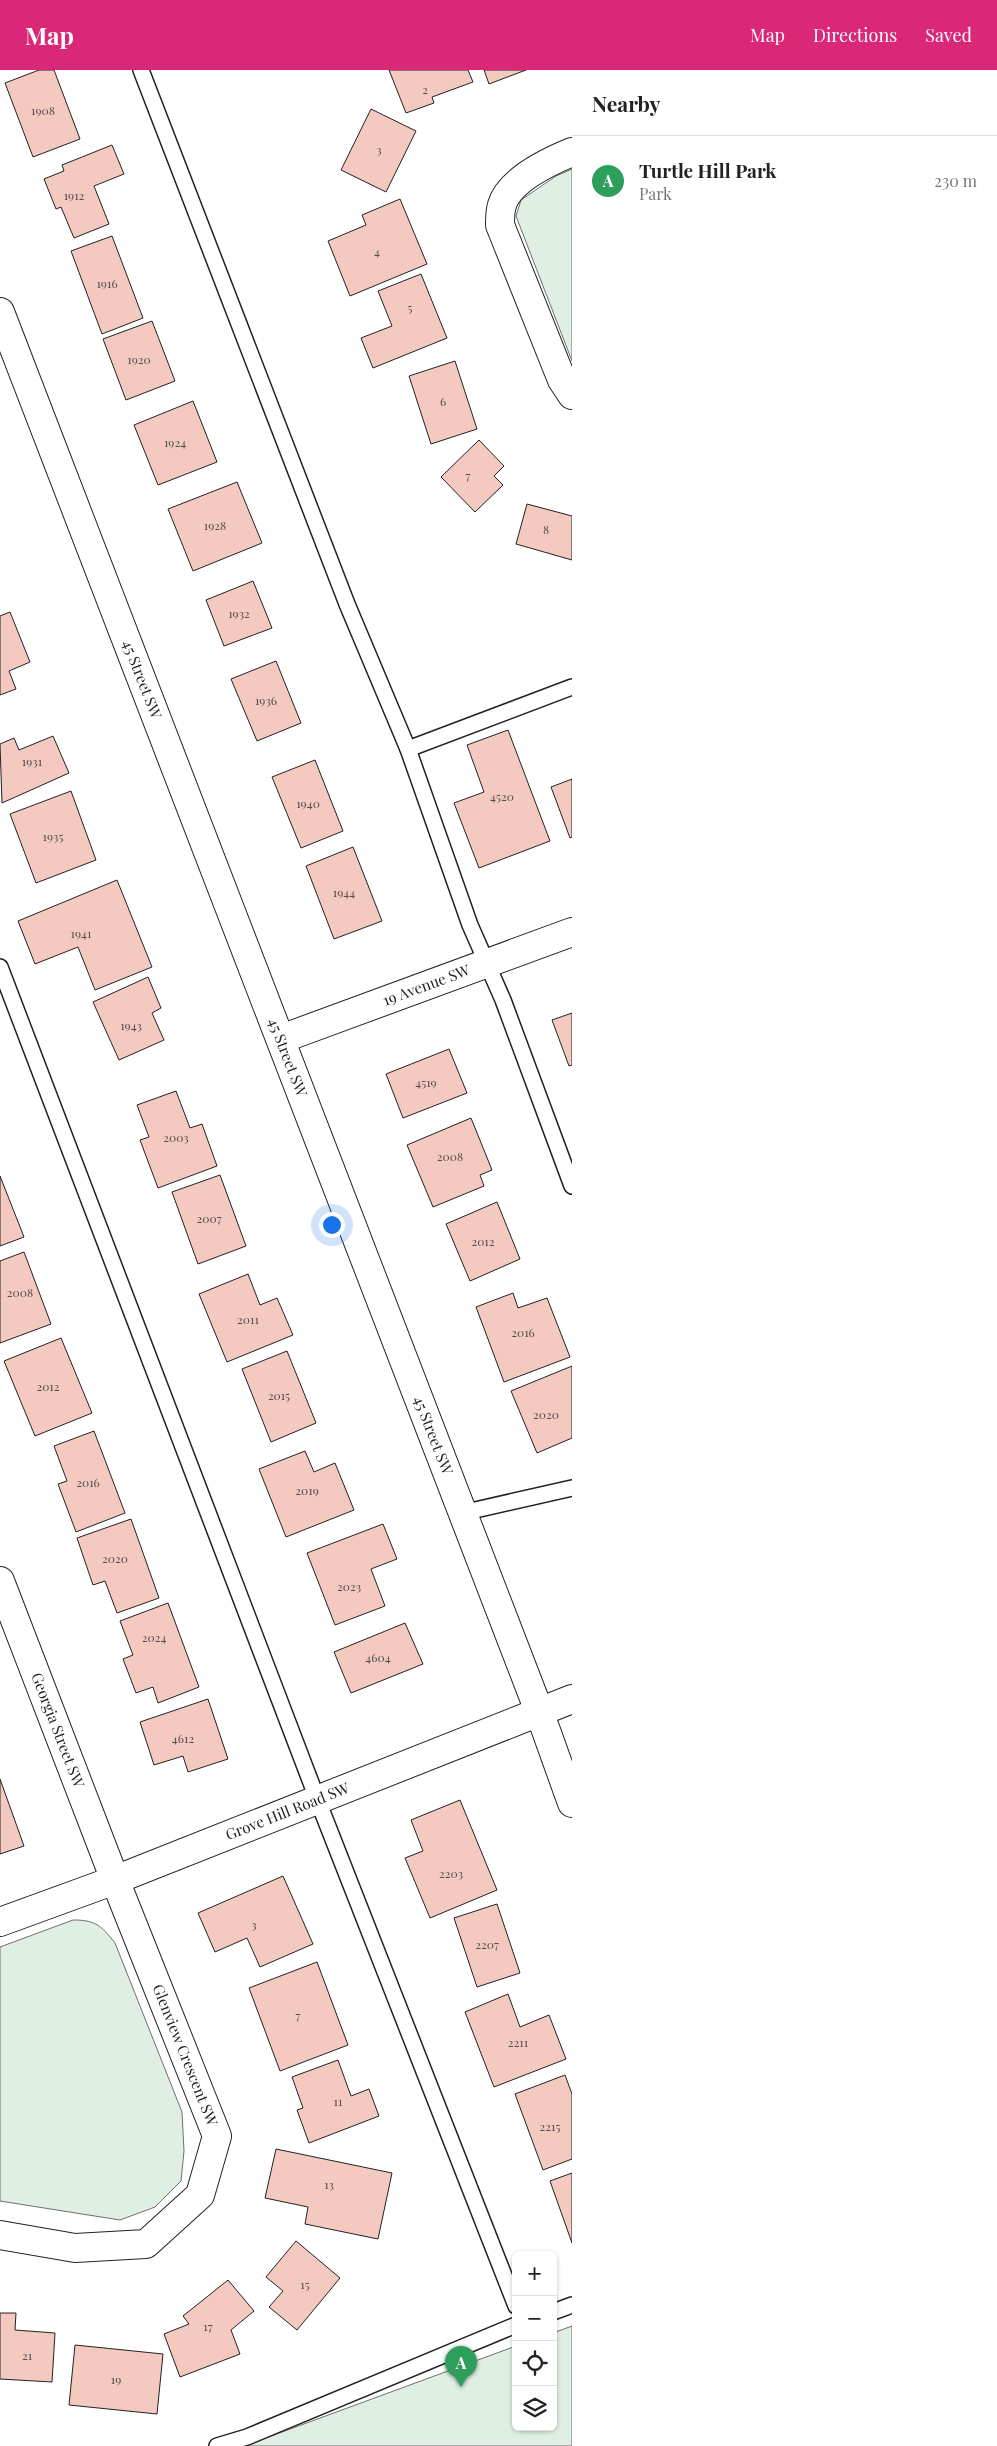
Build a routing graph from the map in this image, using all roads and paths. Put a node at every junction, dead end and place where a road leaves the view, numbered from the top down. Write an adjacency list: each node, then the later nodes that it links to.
1 (142, 70): 6 (lane)
2 (572, 152): 4 (street)
3 (0, 312): 10 (street, 45 Street SW)
4 (572, 395)
5 (572, 687): 6 (lane)
6 (408, 749): 8 (lane)
7 (572, 932): 8 (street, 19 Avenue SW)
8 (486, 964): 10 (street, 19 Avenue SW); 11 (lane)
9 (0, 967): 17 (lane)
10 (282, 1039): 13 (street, 45 Street SW)
11 (570, 1176)
12 (572, 1488): 13 (lane)
13 (462, 1513): 16 (street, 45 Street SW)
14 (0, 1581): 19 (street, Georgia Street SW)
15 (572, 1699): 16 (street, Grove Hill Road SW)
16 (539, 1711): 17 (street, Grove Hill Road SW); 18 (street, 45 Street SW)
17 (318, 1801): 19 (street, Grove Hill Road SW); 22 (lane)
18 (572, 1802)
19 (115, 1880): 20 (street, Grove Hill Road SW); 21 (street, Glenview Crescent SW)
20 (0, 1922)
21 (0, 2236)
22 (512, 2296)
23 (572, 2305): 24 (lane)
24 (557, 2311)
25 (512, 2327): 26 (lane)
26 (217, 2446)

